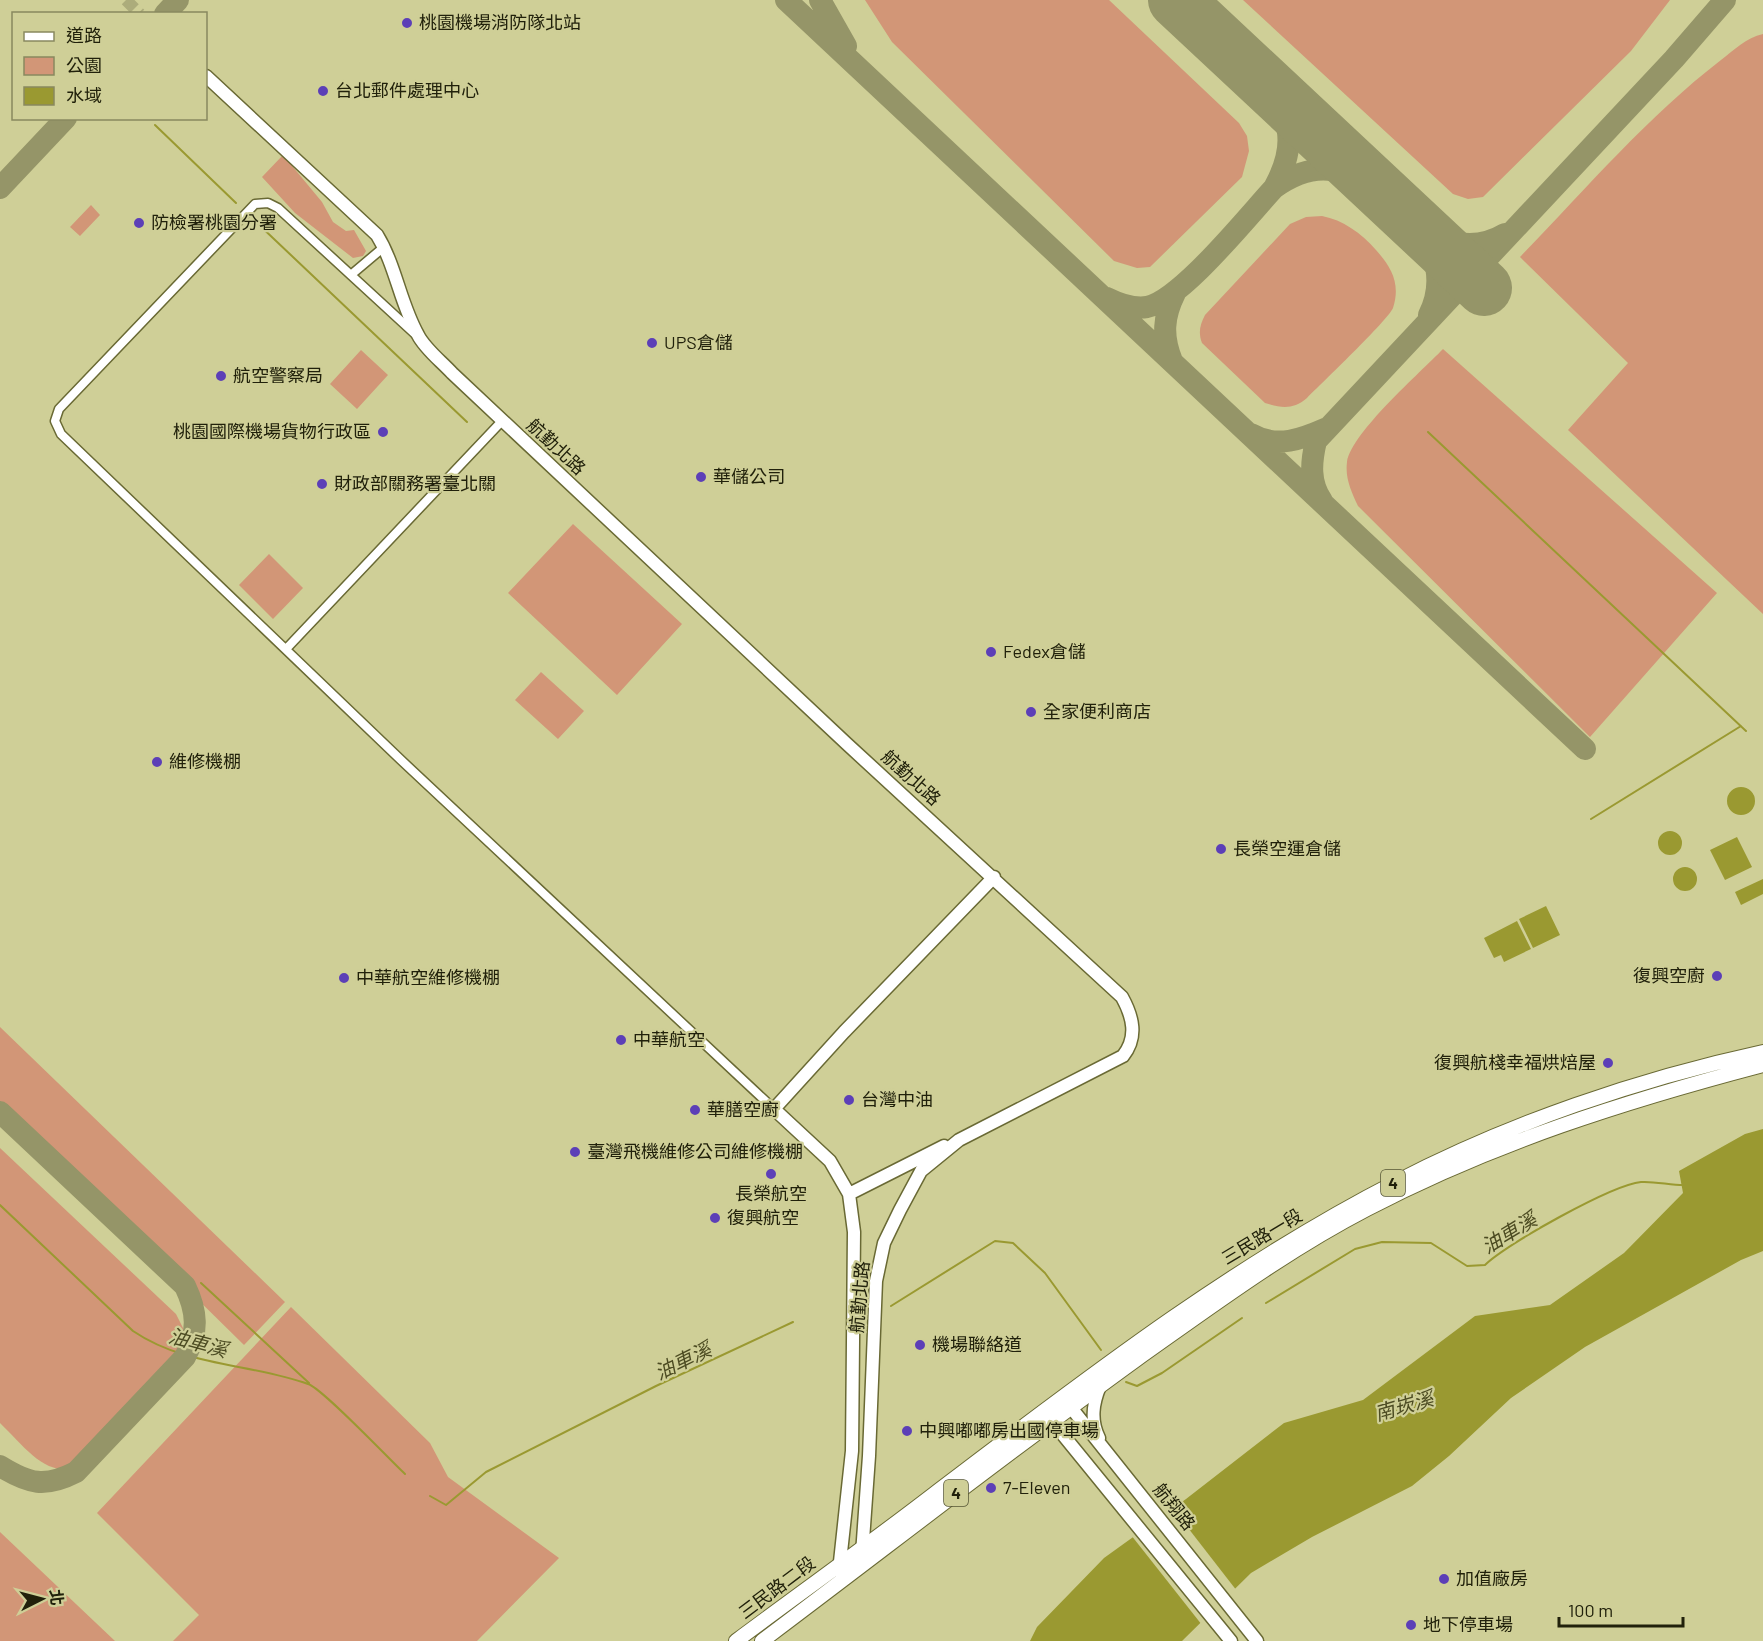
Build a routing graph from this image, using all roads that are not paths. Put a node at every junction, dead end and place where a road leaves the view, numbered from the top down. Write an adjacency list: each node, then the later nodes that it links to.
1 (207, 77): 2 (street, 航勤北路)
2 (384, 247): 3 (street); 4 (street, 航勤北路)
3 (352, 274): 4 (street); 6 (street)
4 (419, 337): 5 (street, 航勤北路)
5 (502, 421): 6 (street); 7 (street, 航勤北路)
6 (287, 648): 10 (street)
7 (994, 877): 10 (street); 11 (street, 航勤北路)
8 (1763, 1052): 14 (main road, 三民路一段 / 4)
9 (1763, 1065): 13 (main road, 三民路一段 / 4)
10 (774, 1109): 12 (street)
11 (959, 1140): 12 (street); 18 (street, 航勤北路)
12 (849, 1194): 19 (street)
13 (1100, 1386): 15 (main road, 三民路一段 / 4); 17 (street)
14 (1062, 1396): 15 (street, 航翔路); 16 (main road, 三民路一段 / 4)
15 (1071, 1408): 16 (main road, 三民路一段 / 4); 17 (street, 航翔路)
16 (1048, 1416): 18 (main road, 三民路一段 / 4); 20 (main road, 三民路一段 / 4); 25 (street)
17 (1104, 1449): 22 (street, 航翔路)
18 (863, 1547): 19 (main road, 三民路一段 / 4); 20 (street, 航勤北路)
19 (840, 1564): 21 (street); 23 (main road, 三民路二段 / 4)
20 (861, 1565): 21 (main road, 三民路二段 / 4)
21 (838, 1584): 24 (main road, 三民路二段 / 4)
22 (1254, 1637)
23 (736, 1641)
24 (762, 1641)
25 (1231, 1641)

